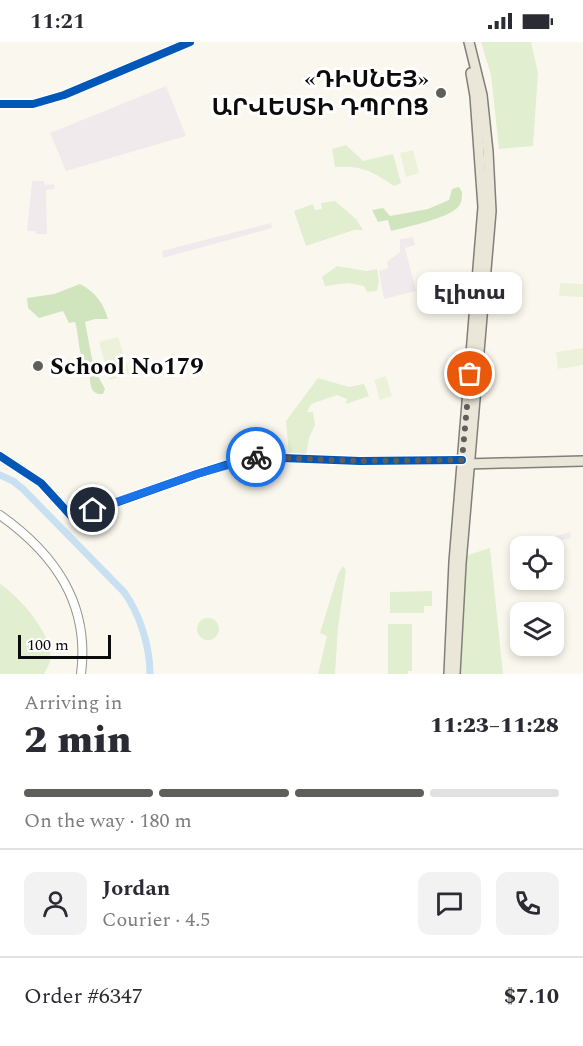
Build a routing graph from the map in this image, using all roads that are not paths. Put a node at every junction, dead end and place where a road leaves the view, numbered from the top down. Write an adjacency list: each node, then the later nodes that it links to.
1 (190, 42): 4 (street)
2 (462, 42): 7 (main road)
3 (469, 42): 7 (main road)
4 (0, 104)
5 (0, 456): 7 (street)
6 (583, 460): 7 (main road)
7 (466, 462): 9 (main road)
8 (0, 515): 10 (street)
9 (455, 619): 11 (main road); 12 (main road)
10 (81, 674)
11 (449, 674)
12 (455, 674)

